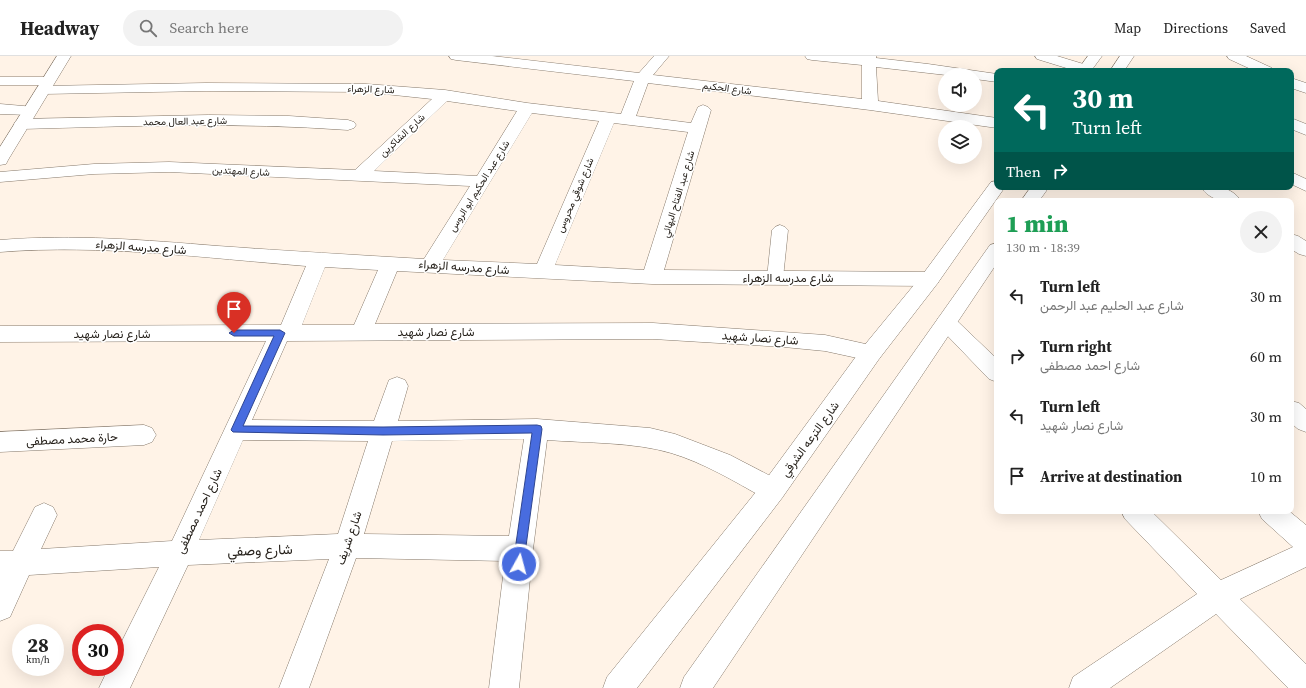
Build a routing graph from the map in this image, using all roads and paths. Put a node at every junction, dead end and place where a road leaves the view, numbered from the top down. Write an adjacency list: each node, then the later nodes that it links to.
1 (64, 56): 19 (street)
2 (456, 56): 9 (street, شارع الحكيم)
3 (662, 56): 15 (street)
4 (812, 56): 10 (street)
5 (1042, 56): 11 (street)
6 (1095, 56): 12 (street)
7 (1127, 56): 13 (street)
8 (1234, 56): 14 (street)
9 (486, 57): 15 (street, شارع الحكيم)
10 (870, 59): 16 (street); 22 (street)
11 (1078, 68)
12 (1086, 68)
13 (1119, 68)
14 (1260, 68)
15 (643, 78): 22 (street, شارع الحكيم); 28 (street)
16 (994, 78)
17 (0, 81): 19 (lane)
18 (1294, 83): 20 (street)
19 (45, 86): 21 (street, شارع الزهراء); 25 (street)
20 (1306, 89)
21 (446, 95): 23 (street, شارع الزهراء); 36 (street, شارع الشاكرين)
22 (870, 105): 29 (street, شارع الحكيم)
23 (527, 108): 27 (street, شارع الزهراء); 39 (street, شارع عبد الحكيم ابو الروس)
24 (0, 109): 25 (street)
25 (30, 110): 30 (street)
26 (703, 110): 33 (street, شارع عبد الفتاح البهائي)
27 (608, 118): 28 (street, شارع الزهراء); 52 (street, شارع شوقي محروس)
28 (627, 120): 33 (street, شارع الزهراء)
29 (994, 123)
30 (22, 124): 32 (street, شارع عبد العال محمد); 35 (street)
31 (1294, 124): 34 (street)
32 (348, 125)
33 (698, 128): 53 (street, شارع عبد الفتاح البهائي)
34 (1306, 130)
35 (0, 160)
36 (359, 176): 37 (street, شارع المهتدين); 39 (street, شارع المهتدين)
37 (0, 177)
38 (1294, 179): 40 (street)
39 (482, 181): 51 (street, شارع عبد الحكيم ابو الروس)
40 (1306, 186)
41 (994, 190): 55 (street, شارع الترعه الشرقي)
42 (1215, 190): 43 (street)
43 (1227, 198)
44 (780, 230): 54 (lane)
45 (1294, 242): 47 (street)
46 (0, 246): 49 (street, شارع مدرسه الزهراء)
47 (1306, 250)
48 (994, 253): 56 (street)
49 (318, 260): 50 (street, شارع مدرسه الزهراء); 58 (street, شارع احمد مصطفى)
50 (390, 263): 51 (street, شارع مدرسه الزهراء); 57 (street)
51 (430, 265): 52 (street, شارع مدرسه الزهراء)
52 (543, 272): 53 (street, شارع مدرسه الزهراء)
53 (652, 277): 54 (street, شارع مدرسه الزهراء)
54 (775, 278): 55 (street, شارع مدرسه الزهراء)
55 (930, 279): 60 (street, شارع الترعه الشرقي)
56 (946, 322): 61 (street); 87 (street)
57 (361, 332): 58 (street, شارع نصار شهيد); 60 (street, شارع نصار شهيد)
58 (284, 333): 59 (street, شارع نصار شهيد); 66 (street, شارع احمد مصطفى)
59 (0, 334)
60 (871, 353): 70 (street, شارع الترعه الشرقي)
61 (994, 370)
62 (397, 386): 67 (street, شارع شريف)
63 (1294, 412): 64 (street)
64 (1306, 422)
65 (537, 429): 67 (street); 70 (street); 76 (street)
66 (236, 430): 67 (street); 77 (street, شارع احمد مصطفى)
67 (383, 431): 75 (street, شارع شريف)
68 (144, 435): 69 (street, حارة محمد مصطفى)
69 (0, 442)
70 (773, 490): 86 (street, شارع الترعه الشرقي)
71 (1137, 514): 80 (street)
72 (1274, 514): 74 (street)
73 (44, 515): 79 (street)
74 (1306, 542)
75 (347, 546): 76 (street, شارع وصفي); 77 (street, شارع وصفي); 84 (street, شارع شريف)
76 (520, 549): 85 (street)
77 (180, 553): 79 (street, شارع وصفي); 83 (street, شارع احمد مصطفى)
78 (1306, 554): 80 (street)
79 (11, 563): 81 (street)
80 (1218, 596): 82 (street); 88 (street)
81 (0, 608)
82 (1306, 685)
83 (114, 688)
84 (294, 688)
85 (504, 688)
86 (618, 688)
87 (695, 688)
88 (1084, 688)

